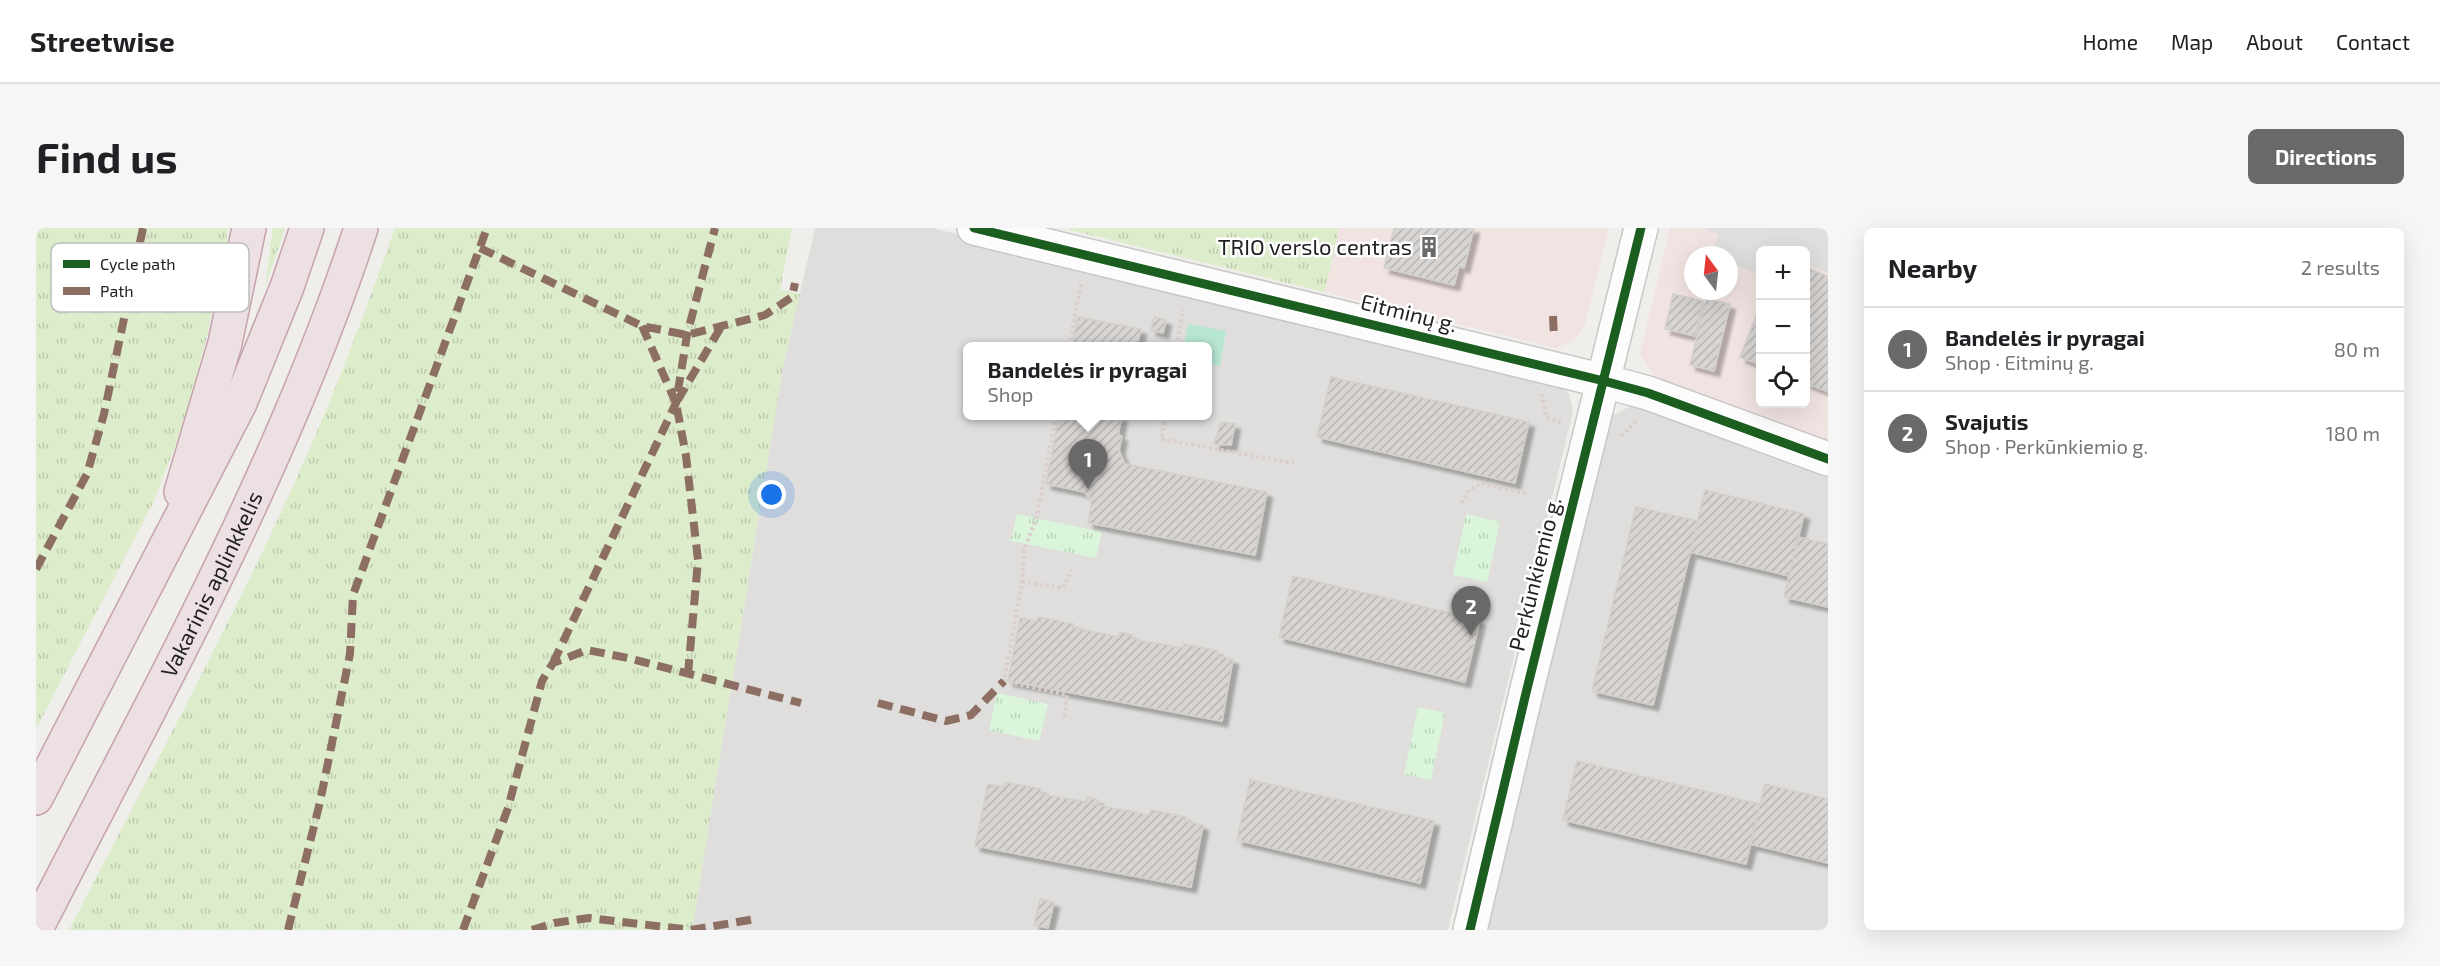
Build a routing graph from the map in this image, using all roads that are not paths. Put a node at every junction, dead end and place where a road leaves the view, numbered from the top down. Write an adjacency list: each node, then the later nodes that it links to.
1 (249, 228): 6 (highway)
2 (307, 228): 10 (highway)
3 (361, 228): 12 (highway, Vakarinis aplinkkelis)
4 (974, 228): 8 (street, Eitminų g.)
5 (1641, 228): 8 (street, Perkūnkiemio g.)
6 (246, 243)
7 (231, 312): 10 (highway)
8 (1604, 381): 9 (street, Eitminų g.); 13 (street, Perkūnkiemio g.)
9 (1828, 459)
10 (171, 534): 11 (highway)
11 (36, 798)
12 (36, 929)
13 (1470, 930)

